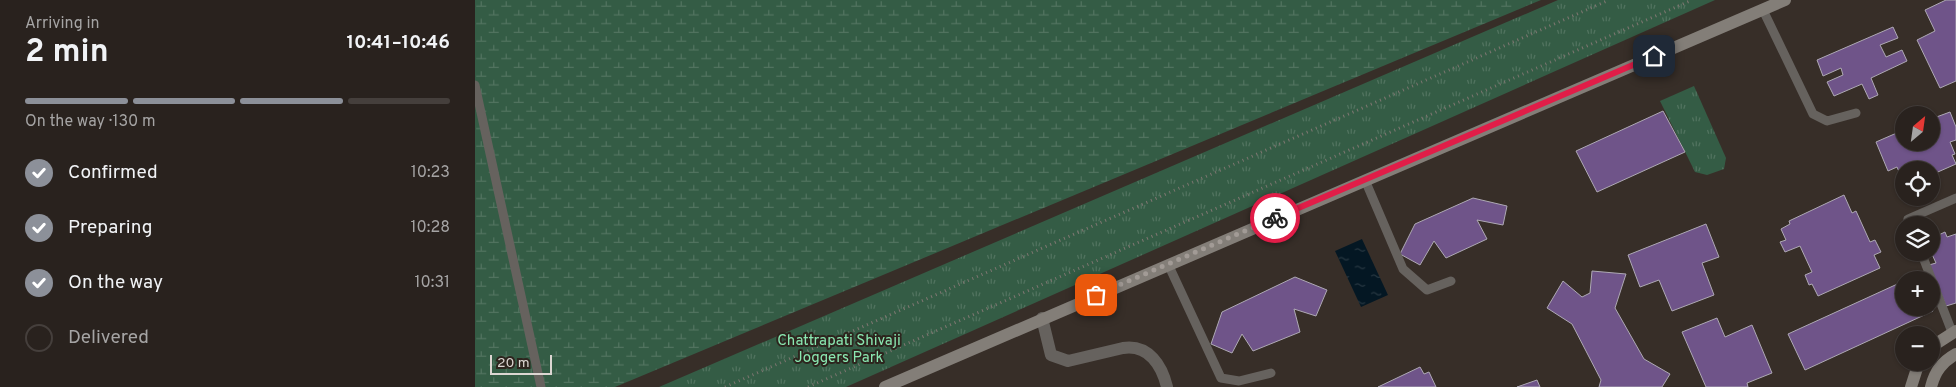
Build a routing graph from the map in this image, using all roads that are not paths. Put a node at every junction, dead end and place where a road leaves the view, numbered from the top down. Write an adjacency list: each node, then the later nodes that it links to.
1 (1785, 0): 2 (street)
2 (1763, 10): 4 (lane); 5 (street)
3 (475, 85): 17 (lane)
4 (1856, 113)
5 (1365, 180): 9 (street); 10 (lane)
6 (1956, 198): 7 (lane)
7 (1915, 216)
8 (1925, 261): 12 (lane)
9 (1168, 264): 11 (street); 16 (lane)
10 (1451, 281)
11 (1042, 318): 18 (street); 19 (street)
12 (1954, 331): 13 (street)
13 (1940, 341)
14 (1956, 354): 21 (street)
15 (1916, 371): 20 (street)
16 (1271, 373)
17 (541, 387)
18 (885, 387)
19 (1167, 387)
20 (1911, 387)
21 (1931, 387)

